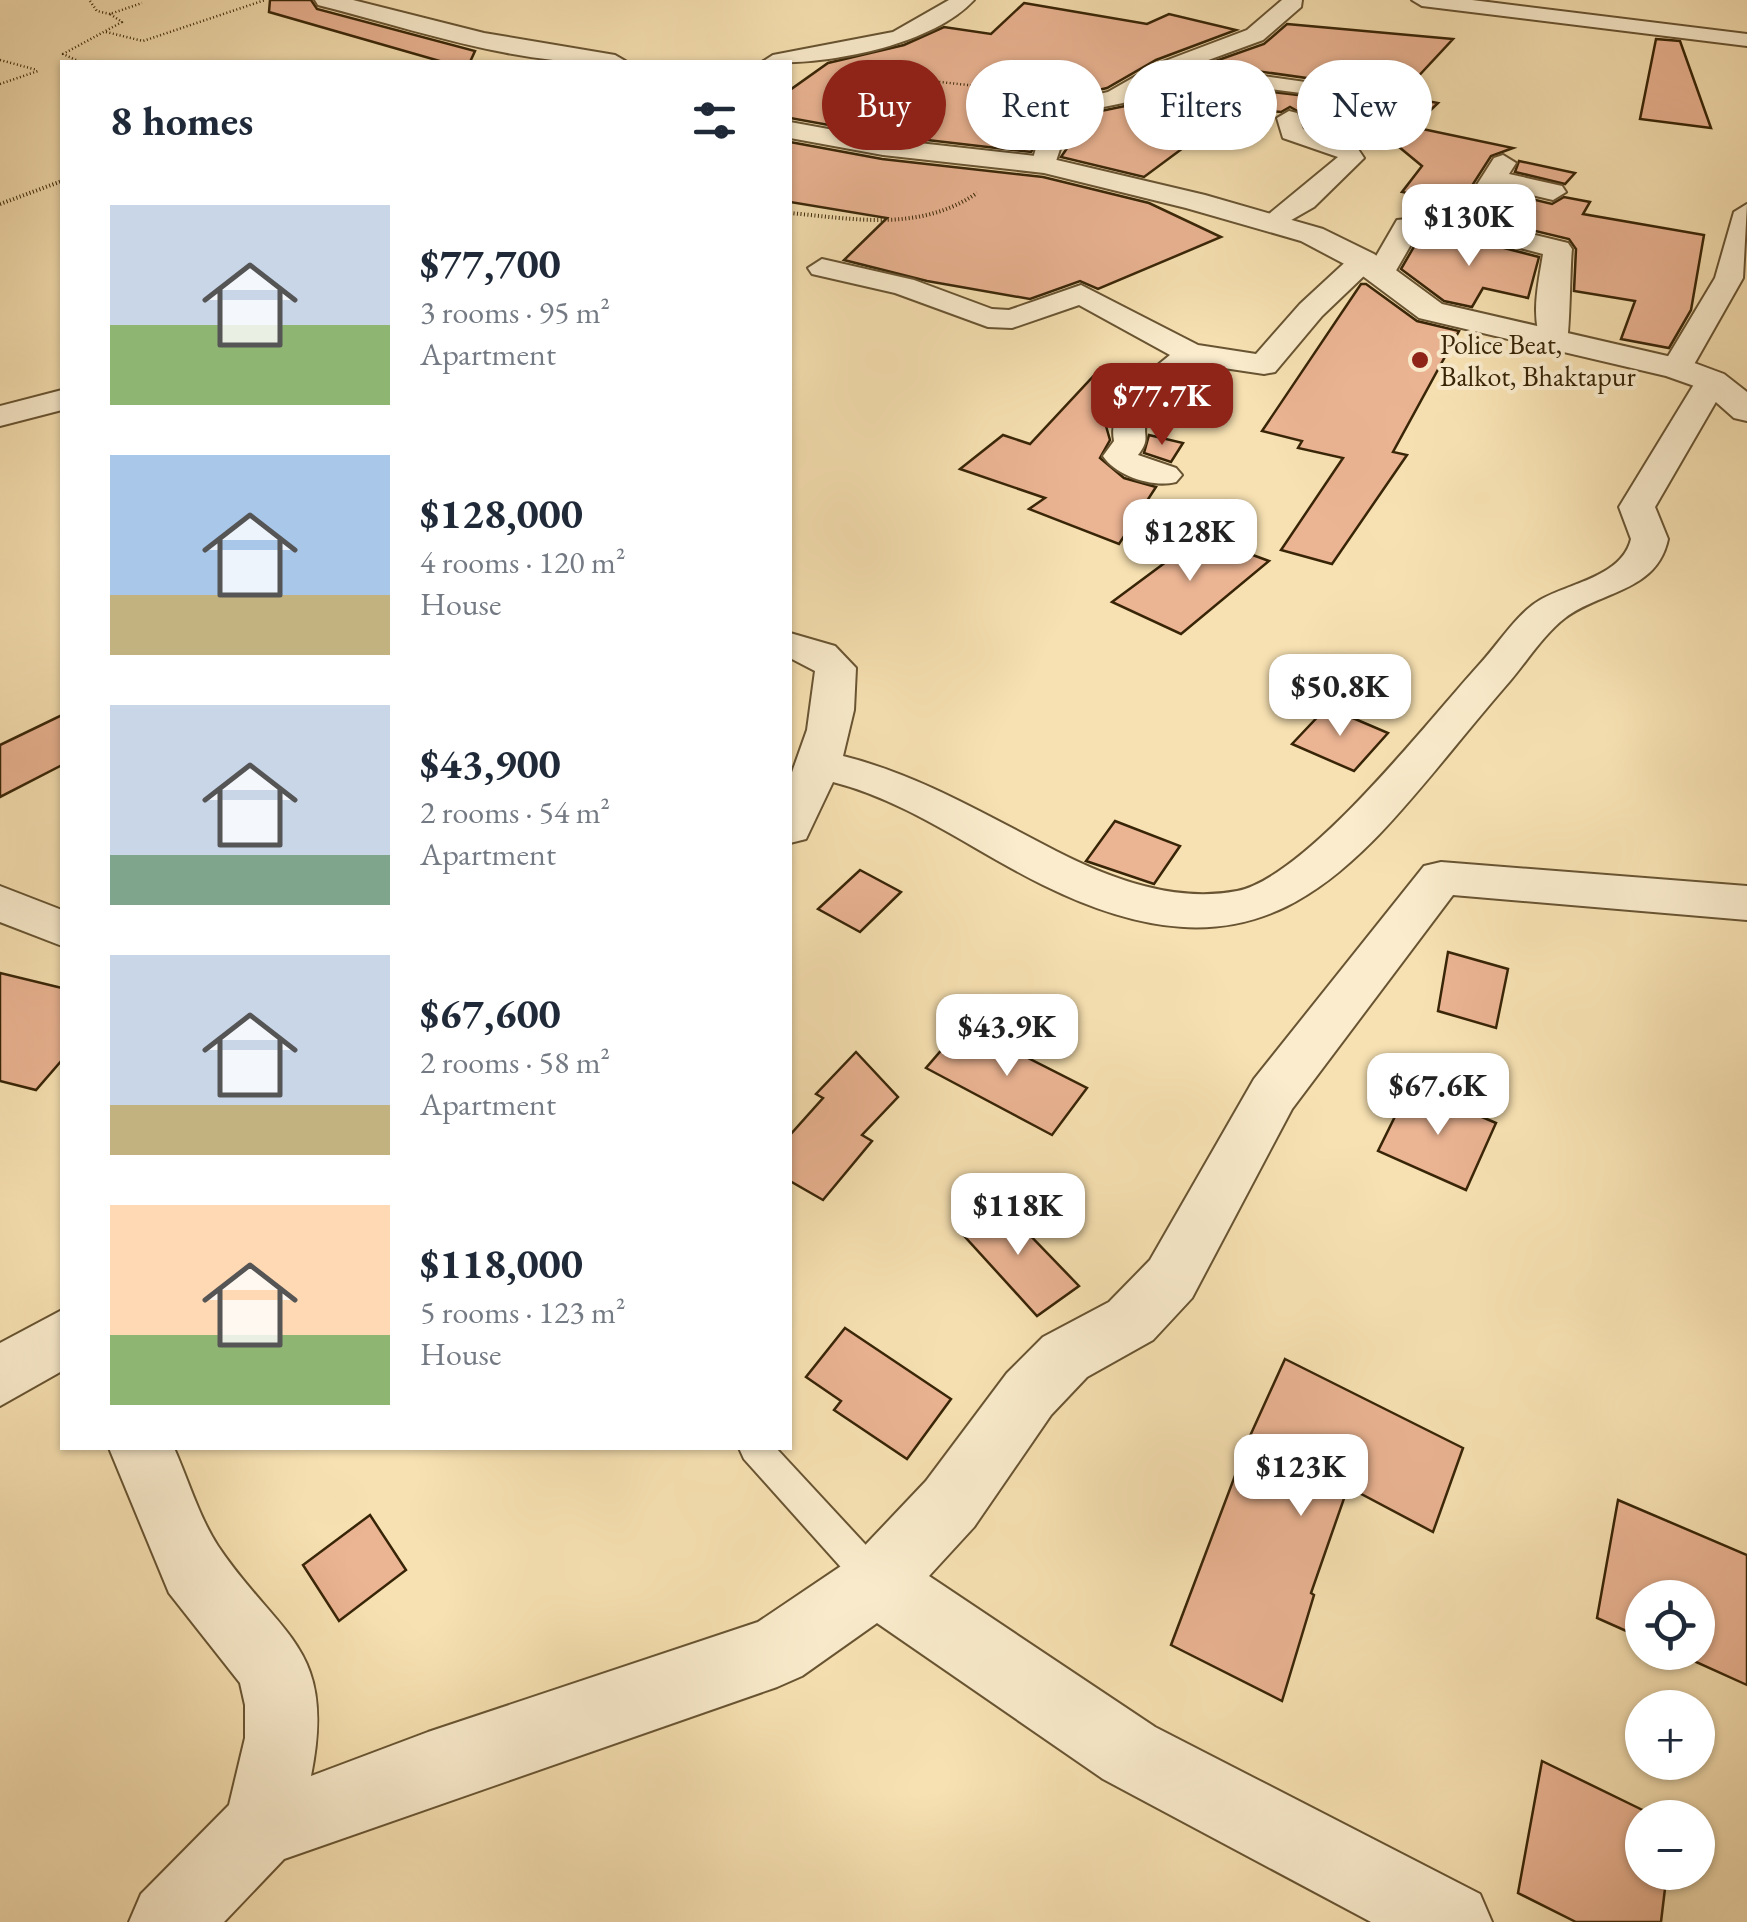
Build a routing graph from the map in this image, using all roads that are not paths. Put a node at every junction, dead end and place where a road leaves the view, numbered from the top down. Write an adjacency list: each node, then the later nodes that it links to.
1 (326, 0): 6 (street)
2 (964, 0): 7 (street)
3 (1292, 0): 8 (street)
4 (1422, 0): 5 (street)
5 (1747, 40)
6 (603, 60)
7 (783, 60)
8 (1189, 60)
9 (1124, 94): 12 (street)
10 (1289, 118): 15 (street)
11 (792, 130): 12 (street)
12 (1044, 165): 15 (street)
13 (1553, 192): 16 (street)
14 (1747, 212): 21 (street)
15 (1272, 223): 18 (street)
16 (1454, 223): 18 (street); 19 (street)
17 (822, 268): 20 (street)
18 (1372, 268): 19 (street); 20 (street)
19 (1556, 338): 21 (street)
20 (1190, 353): 25 (street)
21 (1694, 375): 23 (street); 27 (street)
22 (60, 401): 24 (street)
23 (1747, 410)
24 (0, 416)
25 (1164, 475)
26 (792, 646): 27 (street)
27 (820, 764): 28 (street)
28 (792, 824)
29 (0, 903): 31 (street)
30 (1747, 904): 36 (street)
31 (60, 928)
32 (60, 1339): 33 (street)
33 (0, 1377)
34 (142, 1450): 37 (street)
35 (758, 1450): 36 (lane)
36 (877, 1582): 37 (street); 39 (street)
37 (263, 1826): 38 (street)
38 (170, 1922)
39 (1452, 1922)

